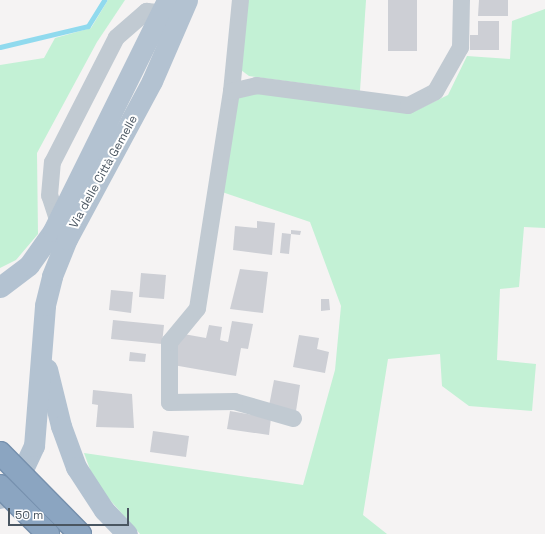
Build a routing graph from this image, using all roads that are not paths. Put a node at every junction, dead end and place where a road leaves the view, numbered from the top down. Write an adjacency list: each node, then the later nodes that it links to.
1 (187, 0): 8 (main road, Via delle Città Gemelle)
2 (240, 0): 5 (street)
3 (462, 0): 5 (street)
4 (164, 6): 6 (main road, Via delle Città Gemelle); 6 (street)
5 (231, 91): 9 (street)
6 (58, 222): 7 (main road, Via delle Città Gemelle)
7 (0, 287)
8 (41, 350): 12 (main road, Via delle Città Gemelle); 15 (main road)
9 (293, 418)
10 (0, 453): 14 (highway, bridge)
11 (0, 486): 13 (highway, bridge)
12 (0, 498)
13 (48, 534)
14 (80, 534)
15 (127, 534)

